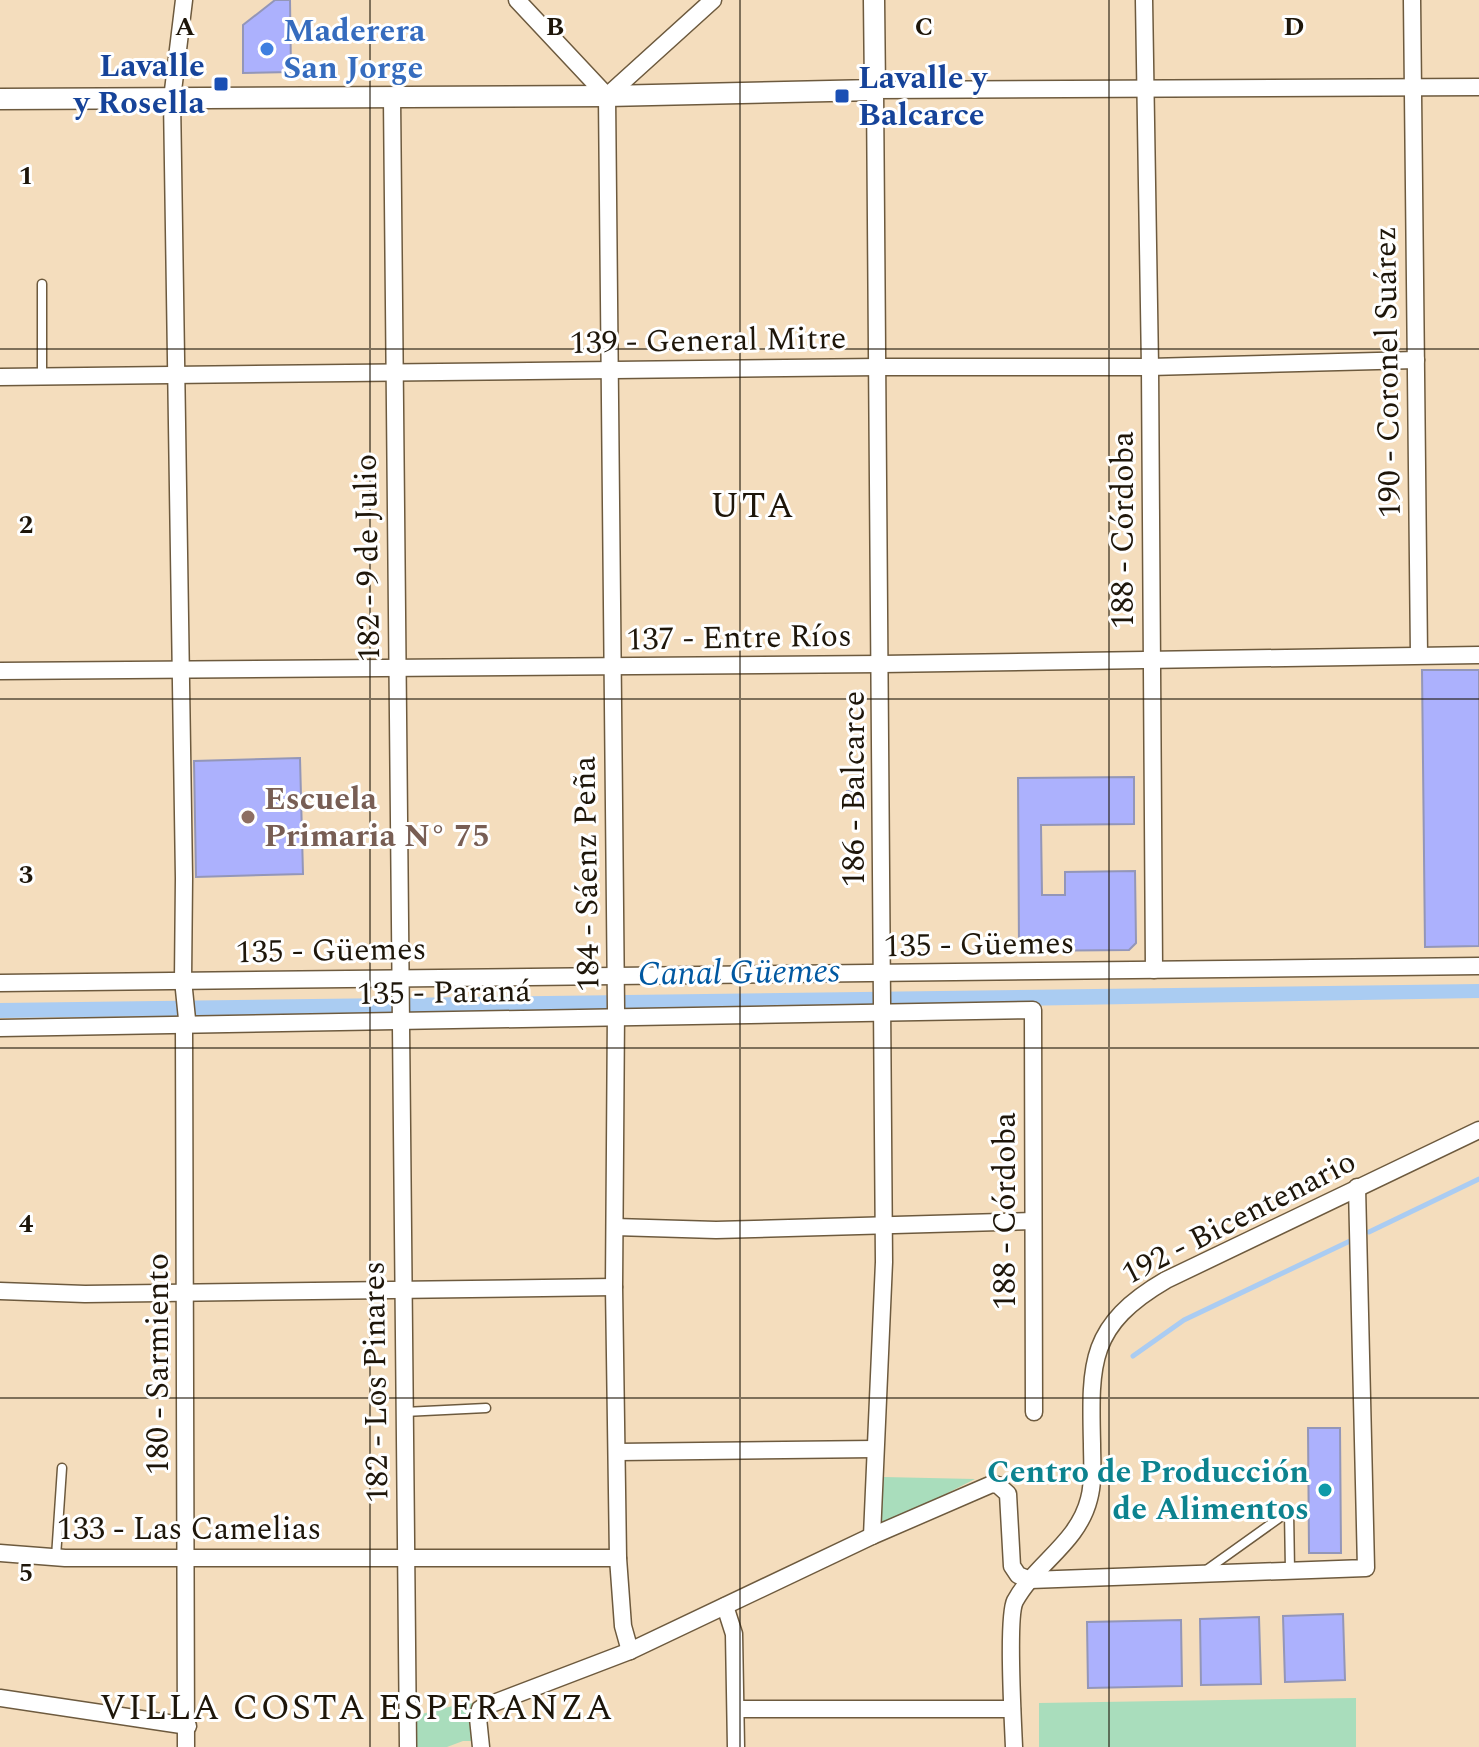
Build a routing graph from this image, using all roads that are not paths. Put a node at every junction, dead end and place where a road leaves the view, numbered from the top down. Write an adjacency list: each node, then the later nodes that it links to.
1 (184, 0): 14 (street, 180 - Sarmiento)
2 (517, 0): 11 (street)
3 (713, 0): 11 (street)
4 (874, 0): 9 (street)
5 (1144, 0): 10 (street, 188 - Córdoba)
6 (1412, 0): 8 (street, 190 - Coronel Suárez)
7 (1479, 87): 8 (street)
8 (1413, 88): 10 (street); 16 (street, 190 - Coronel Suárez)
9 (875, 90): 10 (street); 11 (street); 17 (street, 186 - Balcarce)
10 (1145, 90): 18 (street, 188 - Córdoba)
11 (607, 96): 12 (street); 19 (street, 184 - Sáenz Peña)
12 (392, 98): 14 (street); 20 (street, 182 - 9 de Julio)
13 (0, 99): 14 (street)
14 (172, 99): 21 (street, 180 - Sarmiento)
15 (42, 284): 23 (lane)
16 (1416, 360): 18 (street, 139 - General Mitre); 24 (street, 190 - Coronel Suárez)
17 (879, 367): 18 (street, 139 - General Mitre); 19 (street, 139 - General Mitre); 27 (street, 186 - Balcarce)
18 (1150, 367): 26 (street, 188 - Córdoba)
19 (611, 370): 20 (street, 139 - General Mitre); 28 (street, 184 - Sáenz Peña)
20 (394, 371): 21 (street, 139 - General Mitre); 29 (street, 182 - 9 de Julio)
21 (175, 376): 23 (street, 139 - General Mitre); 30 (street, 180 - Sarmiento)
22 (0, 377): 23 (street, 139 - General Mitre)
23 (42, 377)
24 (1419, 655): 25 (street, 137 - Entre Ríos); 26 (street, 137 - Entre Ríos)
25 (1479, 655)
26 (1151, 660): 27 (street, 137 - Entre Ríos); 33 (street, 188 - Córdoba)
27 (881, 664): 28 (street, 137 - Entre Ríos); 34 (street, 186 - Balcarce)
28 (613, 667): 29 (street, 137 - Entre Ríos); 36 (street, 184 - Sáenz Peña)
29 (397, 668): 30 (street, 137 - Entre Ríos); 35 (street, 182 - 9 de Julio)
30 (181, 670): 31 (street, 137 - Entre Ríos); 38 (street, 180 - Sarmiento)
31 (0, 671)
32 (1479, 966): 33 (street, 135 - Güemes)
33 (1154, 970): 34 (street, 135 - Güemes)
34 (883, 978): 36 (street, 135 - Güemes); 39 (street, 186 - Balcarce)
35 (402, 981): 36 (street, 135 - Güemes); 38 (street, 135 - Güemes); 42 (street, 182 - 9 de Julio)
36 (615, 982): 41 (street, 184 - Sáenz Peña)
37 (0, 983): 38 (street, 135 - Güemes)
38 (183, 986): 43 (street, 180 - Sarmiento)
39 (883, 1009): 40 (street, 135 - Paraná); 41 (street, 135 - Paraná); 48 (street, 186 - Balcarce)
40 (1033, 1010): 47 (street, 188 - Córdoba)
41 (616, 1013): 42 (street, 135 - Paraná); 49 (street, 184 - Sáenz Peña)
42 (401, 1019): 43 (street, 135 - Paraná); 51 (street, 182 - Los Pinares)
43 (186, 1022): 44 (street, 135 - Paraná); 53 (street, 180 - Sarmiento)
44 (0, 1028)
45 (1479, 1130): 46 (street, 192 - Bicentenario)
46 (1357, 1187): 66 (street); 68 (street, 192 - Bicentenario)
47 (1033, 1221): 48 (street); 56 (street, 188 - Córdoba)
48 (883, 1226): 49 (street); 57 (street, 186 - Balcarce)
49 (615, 1227): 50 (street, 184 - Sáenz Peña)
50 (614, 1287): 51 (street); 58 (street, 184 - Sáenz Peña)
51 (402, 1288): 53 (street); 55 (street, 182 - Los Pinares)
52 (0, 1291): 53 (street)
53 (185, 1292): 64 (street, 180 - Sarmiento)
54 (486, 1408): 55 (lane)
55 (404, 1412): 62 (street, 182 - Los Pinares)
56 (1034, 1412)
57 (875, 1449): 58 (street); 60 (street, 186 - Balcarce)
58 (618, 1452): 65 (street, 184 - Sáenz Peña)
59 (62, 1468): 63 (lane)
60 (872, 1536): 68 (street); 69 (street)
61 (0, 1553): 63 (street, 133 - Las Camelias)
62 (406, 1556): 64 (street, 133 - Las Camelias); 65 (street, 133 - Las Camelias); 76 (street, 182 - Los Pinares)
63 (56, 1557): 64 (street, 133 - Las Camelias)
64 (188, 1558): 74 (street, 180 - Sarmiento)
65 (618, 1558): 70 (street, 184 - Sáenz Peña)
66 (1290, 1570): 67 (street); 67 (lane)
67 (1201, 1573): 68 (street)
68 (1030, 1580): 73 (street)
69 (725, 1606): 70 (street); 72 (street)
70 (630, 1651): 77 (street)
71 (0, 1698): 74 (street)
72 (738, 1709): 73 (street); 78 (street)
73 (1012, 1709): 79 (street)
74 (188, 1726): 75 (street, 180 - Sarmiento)
75 (186, 1747)
76 (408, 1747)
77 (481, 1747)
78 (736, 1747)
79 (1014, 1747)

